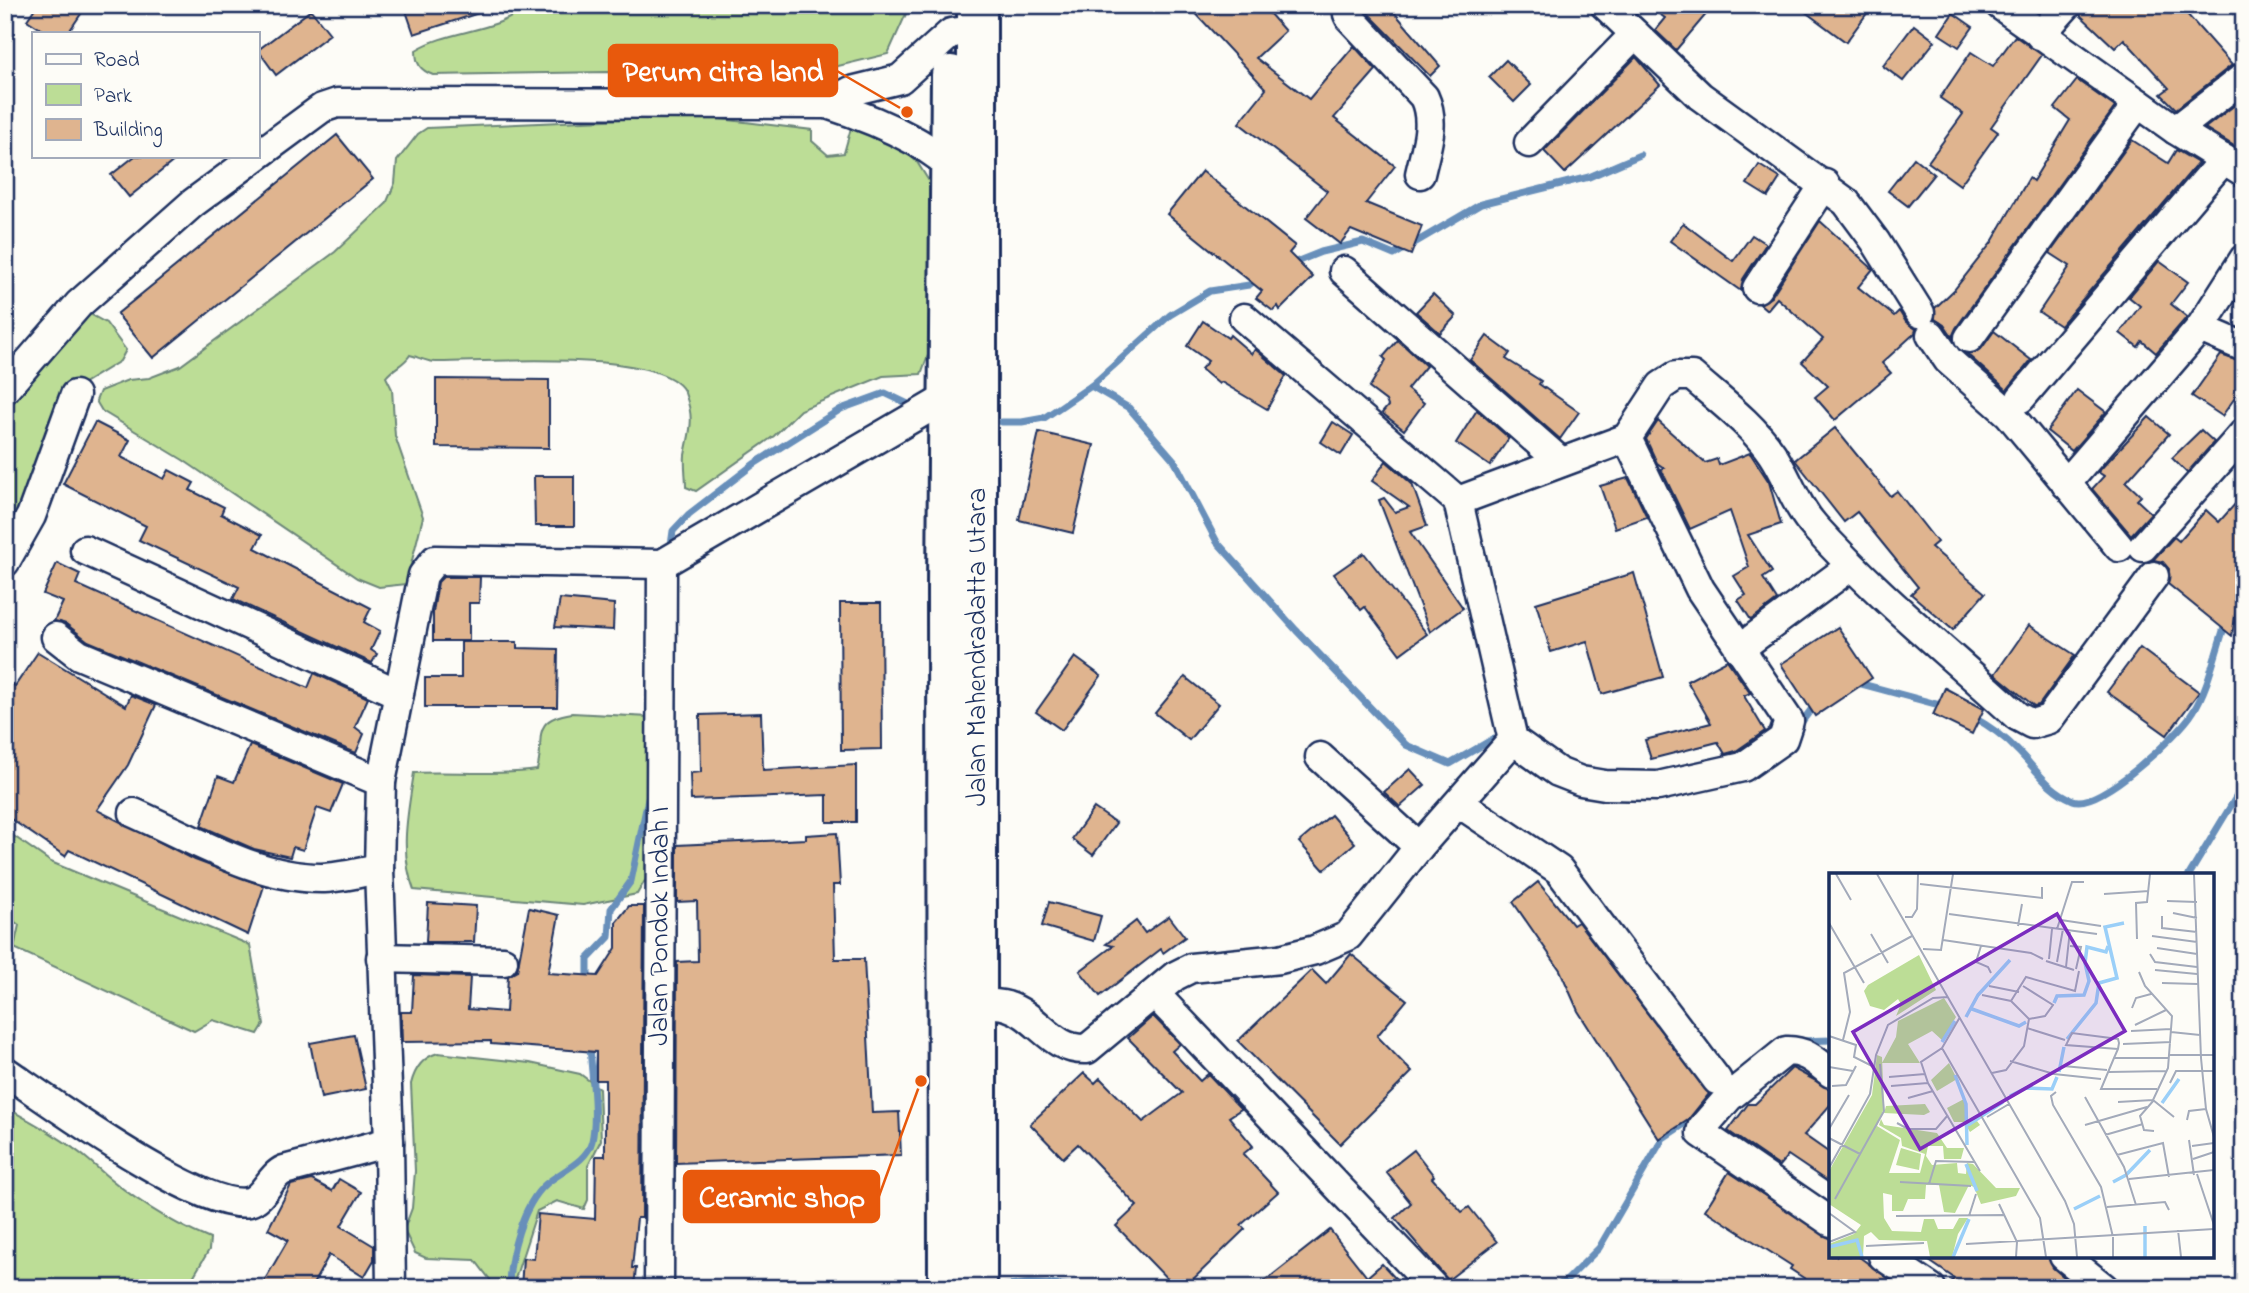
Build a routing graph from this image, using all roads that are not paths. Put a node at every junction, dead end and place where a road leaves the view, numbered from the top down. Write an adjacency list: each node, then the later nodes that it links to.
1 (1353, 5): 17 (street)
2 (1605, 5): 6 (street)
3 (2000, 5): 7 (street)
4 (2067, 5): 7 (street)
5 (964, 18): 10 (street); 16 (highway, Jalan Mahendradatta Utara)
6 (1635, 34): 12 (street); 18 (street)
7 (2040, 35): 9 (street)
8 (2244, 77): 11 (street)
9 (2138, 103): 11 (street); 24 (street)
10 (827, 104): 13 (street); 16 (street)
11 (2176, 130): 15 (street)
12 (1530, 142)
13 (259, 155)
14 (256, 158): 26 (street)
15 (2234, 166): 29 (street)
16 (964, 168): 27 (highway, Jalan Mahendradatta Utara)
17 (1420, 174)
18 (1825, 184): 21 (street); 33 (street)
19 (2244, 259): 23 (street)
20 (1344, 271): 32 (street)
21 (1757, 288)
22 (1244, 318): 34 (street)
23 (2200, 328): 25 (street); 33 (street)
24 (1969, 338)
25 (2244, 347)
26 (5, 388)
27 (963, 389): 37 (street); 53 (highway, Jalan Mahendradatta Utara)
28 (75, 395): 36 (street)
29 (2021, 398)
30 (2244, 433): 33 (street)
31 (1627, 438): 32 (street); 38 (street); 41 (street)
32 (1561, 462): 34 (street)
33 (2066, 484)
34 (1458, 501): 43 (street)
35 (85, 550): 42 (street)
36 (5, 562)
37 (662, 564): 42 (street); 62 (street, Jalan Pondok Indah I)
38 (1851, 566): 39 (street); 41 (street)
39 (2154, 576)
40 (56, 637): 45 (street)
41 (1740, 649): 43 (street)
42 (399, 694): 45 (street)
43 (1513, 740): 46 (street)
44 (1320, 757): 48 (street)
45 (381, 782): 49 (street)
46 (1459, 803): 48 (street); 56 (street)
47 (134, 813): 49 (street)
48 (1419, 847): 52 (street)
49 (379, 869): 50 (street)
50 (381, 958): 51 (street); 57 (street)
51 (503, 961)
52 (1156, 994): 53 (street); 65 (street)
53 (964, 1004): 63 (highway, Jalan Mahendradatta Utara); 64 (highway, Jalan Mahendradatta Utara)
54 (5, 1071): 57 (street)
55 (1829, 1071): 58 (street)
56 (1717, 1080)
57 (389, 1142): 61 (street)
58 (1829, 1221)
59 (1886, 1258): 66 (street)
60 (2067, 1258): 67 (street)
61 (391, 1288)
62 (659, 1288)
63 (948, 1288)
64 (977, 1288)
65 (1434, 1288)
66 (1931, 1288)
67 (2105, 1288)

